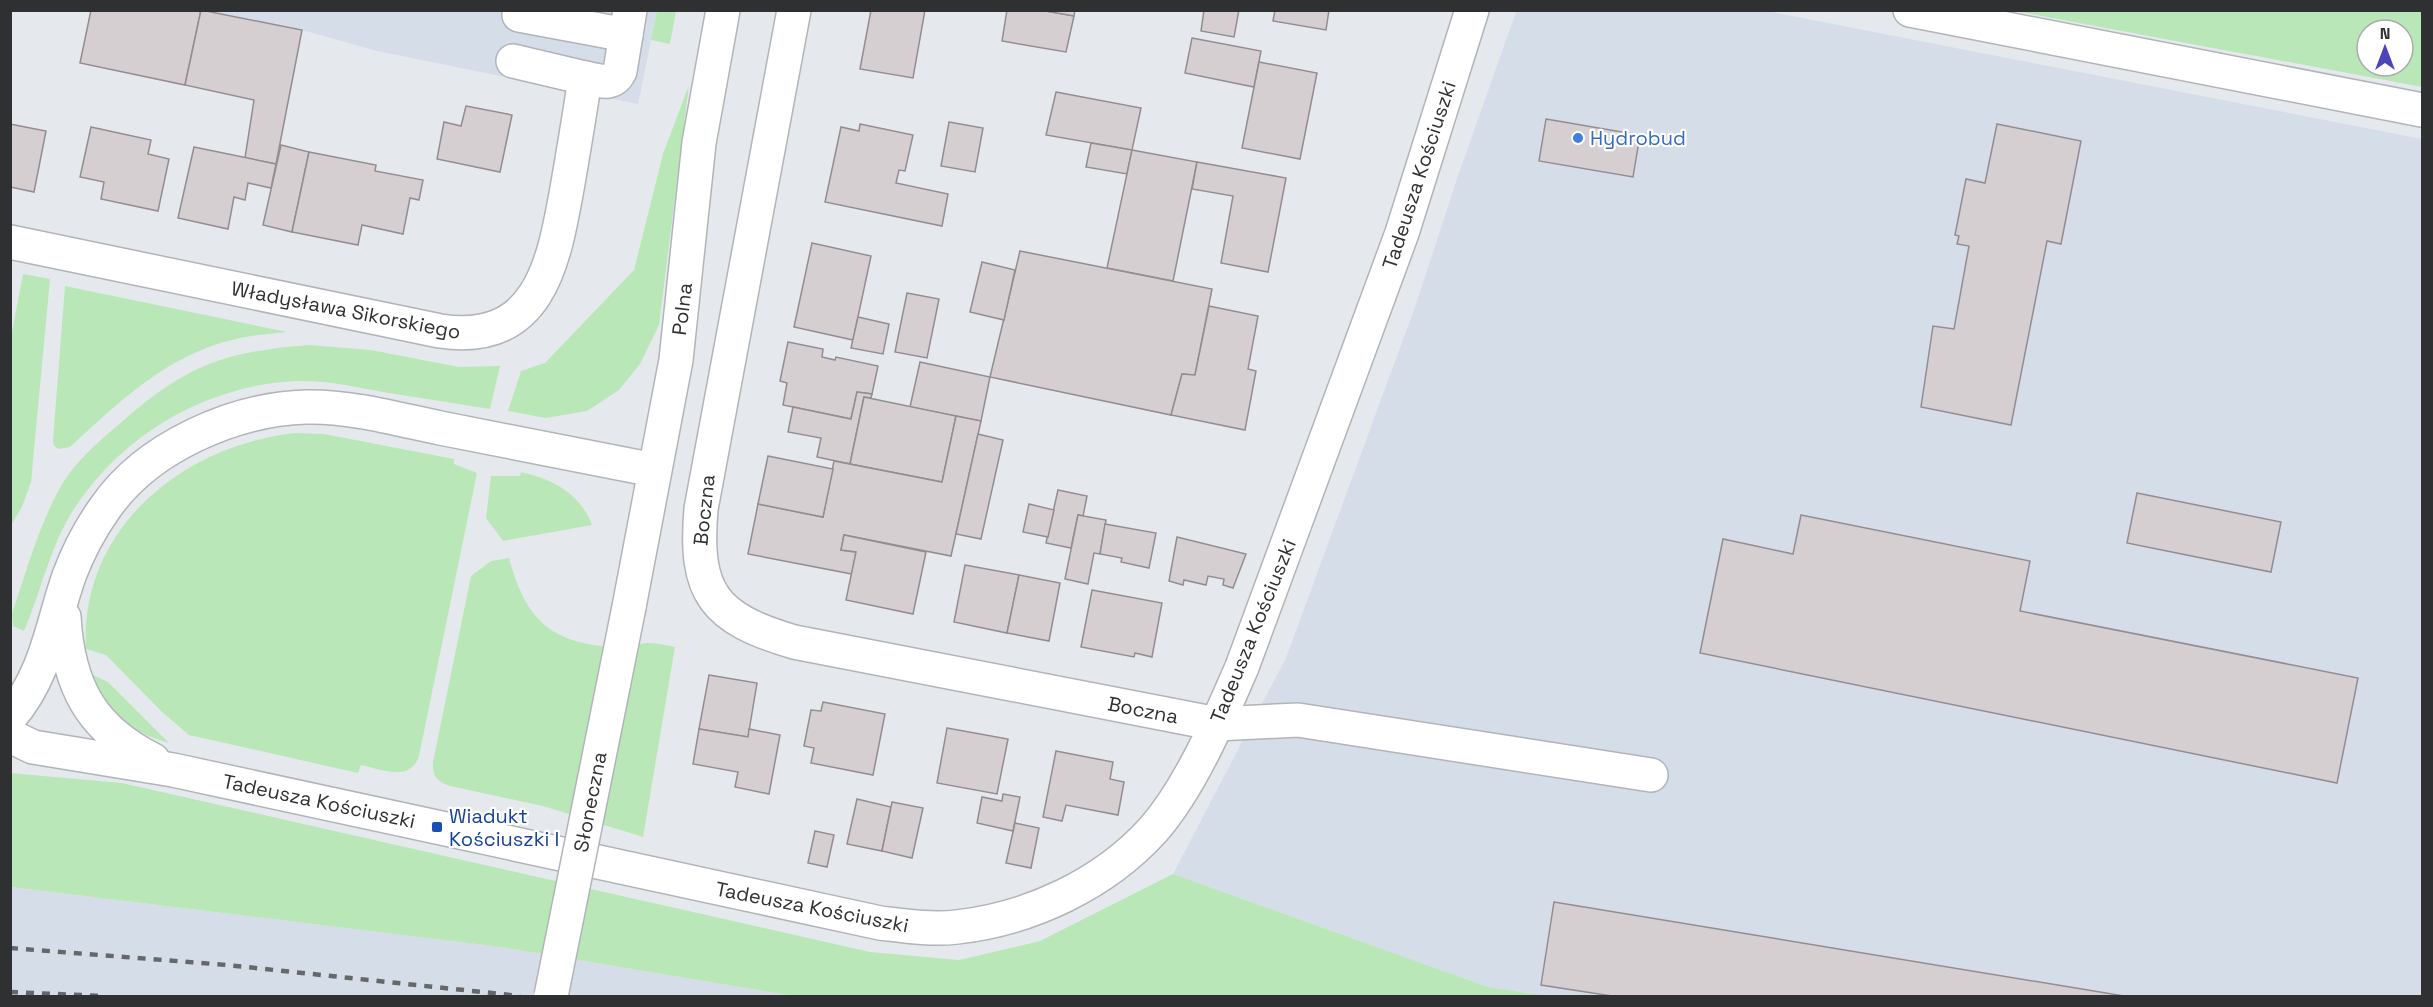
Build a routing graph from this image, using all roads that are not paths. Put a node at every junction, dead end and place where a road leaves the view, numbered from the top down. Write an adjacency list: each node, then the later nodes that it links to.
1 (723, 10): 11 (street, Polna)
2 (794, 10): 15 (street, Boczna)
3 (1472, 10): 15 (street, Tadeusza Kościuszki)
4 (1910, 10): 9 (street)
5 (519, 15): 6 (street)
6 (628, 23): 8 (street)
7 (513, 62): 8 (street)
8 (584, 86): 10 (street, Władysława Sikorskiego)
9 (2422, 110)
10 (10, 242)
11 (654, 470): 12 (street); 13 (street, Polna)
12 (63, 598): 14 (street); 17 (street)
13 (628, 606): 19 (street, Słoneczna, bridge)
14 (10, 717)
15 (1217, 724): 17 (street, Tadeusza Kościuszki); 18 (street, Boczna)
16 (10, 736): 17 (street, Tadeusza Kościuszki)
17 (173, 770)
18 (1651, 775)
19 (552, 996)

